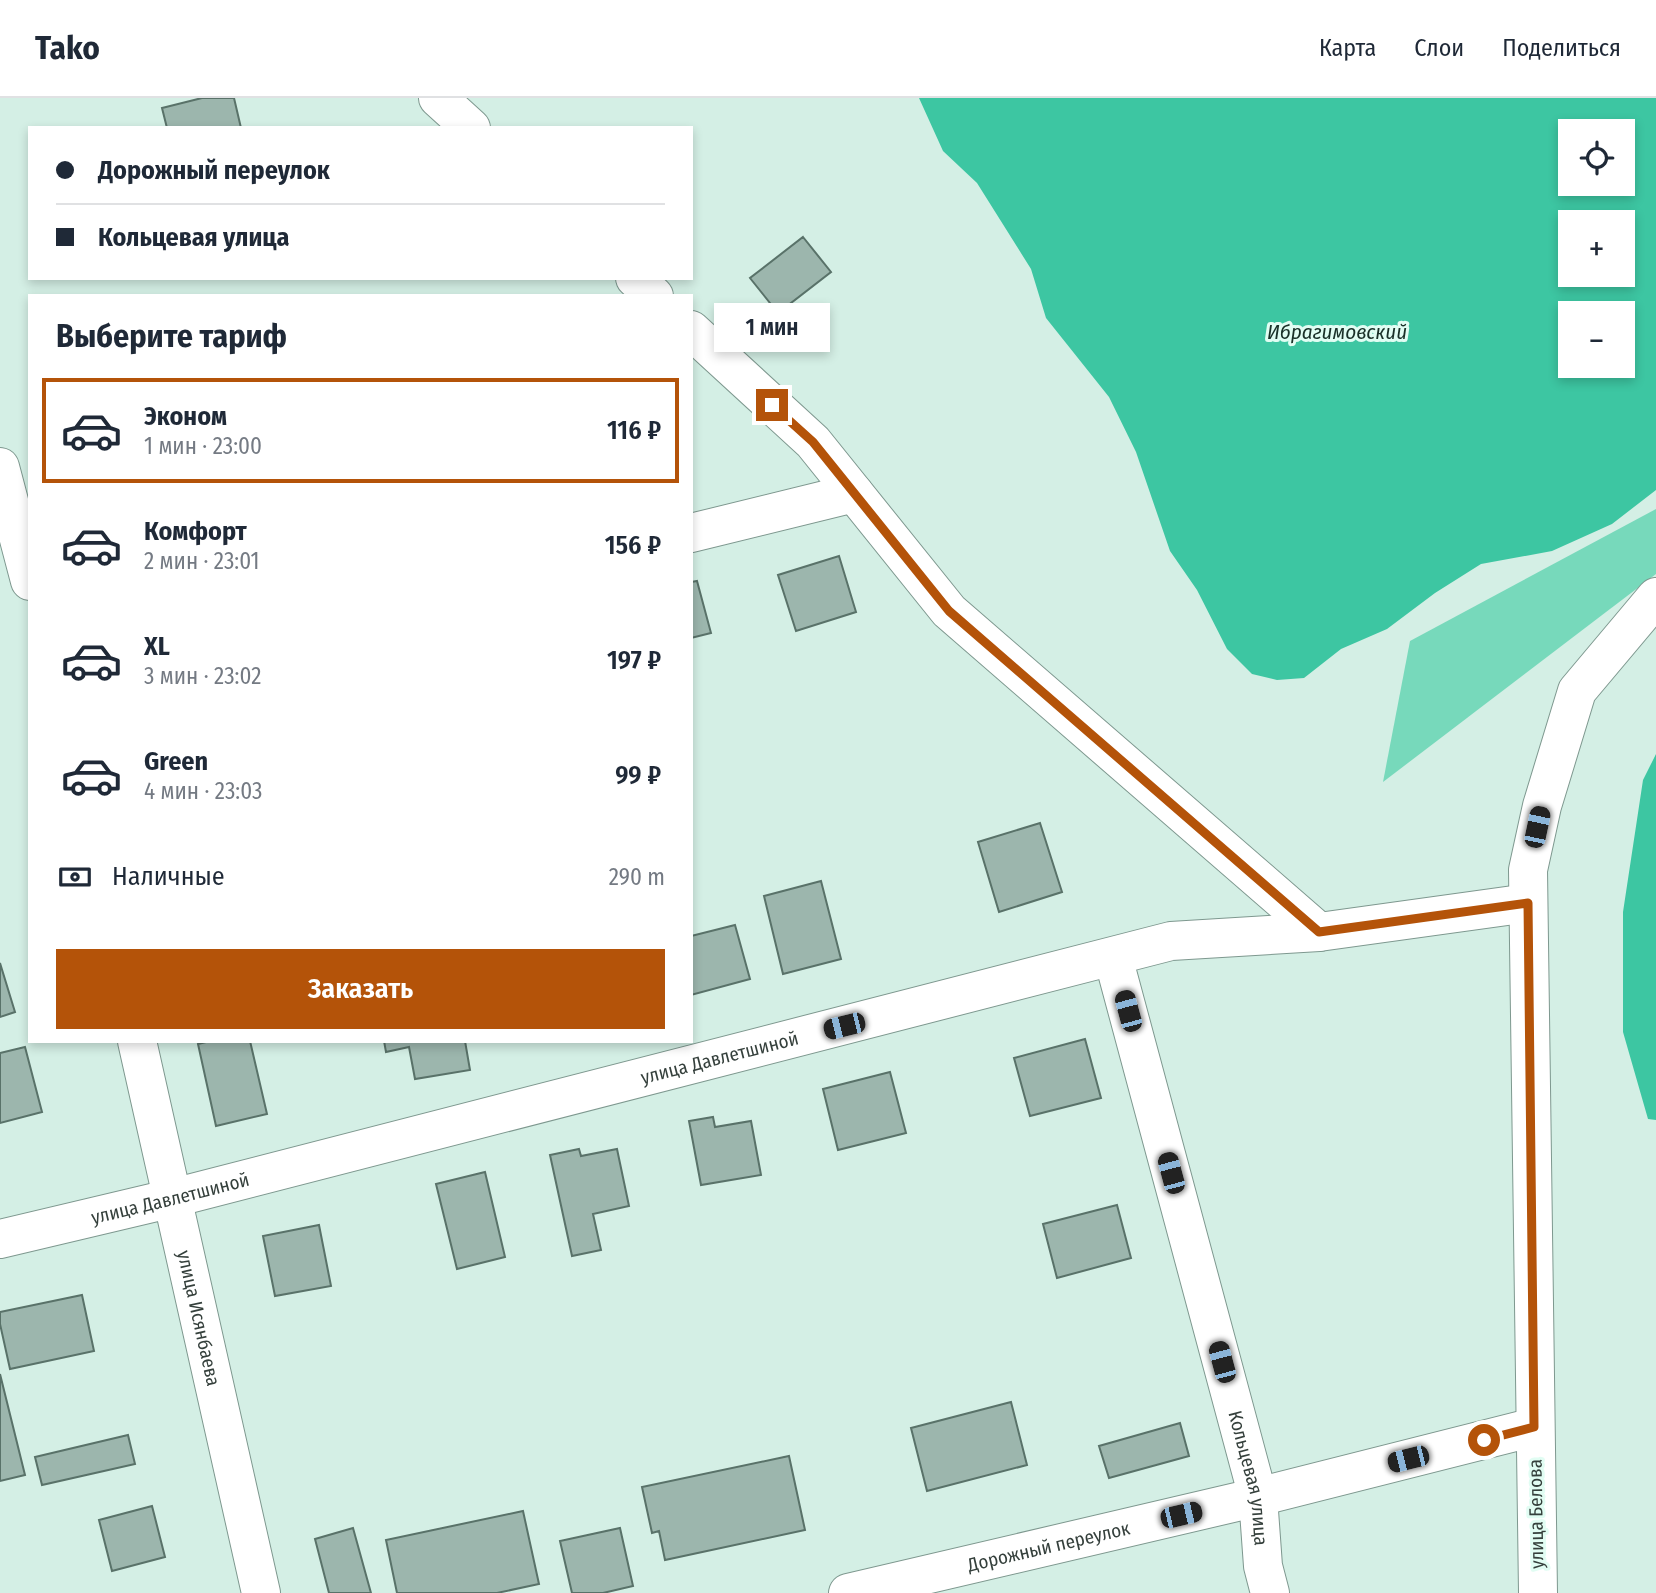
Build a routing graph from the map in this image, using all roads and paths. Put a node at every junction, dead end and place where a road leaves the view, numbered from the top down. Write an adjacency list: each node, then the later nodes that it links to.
1 (438, 98): 2 (street)
2 (469, 126)
3 (637, 280): 4 (street)
4 (652, 294)
5 (693, 332): 7 (street)
6 (0, 467): 9 (street)
7 (854, 493): 8 (street); 12 (street)
8 (693, 533)
9 (28, 573)
10 (1656, 597): 11 (street, улица Белова)
11 (1528, 903): 12 (street, улица Давлетшиной); 17 (street, улица Белова)
12 (1319, 932): 13 (street, улица Давлетшиной)
13 (1113, 957): 15 (street, улица Давлетшиной); 18 (street, Кольцевая улица)
14 (137, 1043): 15 (street, улица Исянбаева)
15 (173, 1198): 16 (street, улица Давлетшиной); 19 (street, улица Исянбаева)
16 (0, 1239)
17 (1534, 1427): 18 (street, Дорожный переулок); 22 (street, улица Белова)
18 (1258, 1497): 20 (street, Дорожный переулок); 21 (street, Кольцевая улица)
19 (261, 1593)
20 (848, 1593)
21 (1270, 1593)
22 (1538, 1593)

